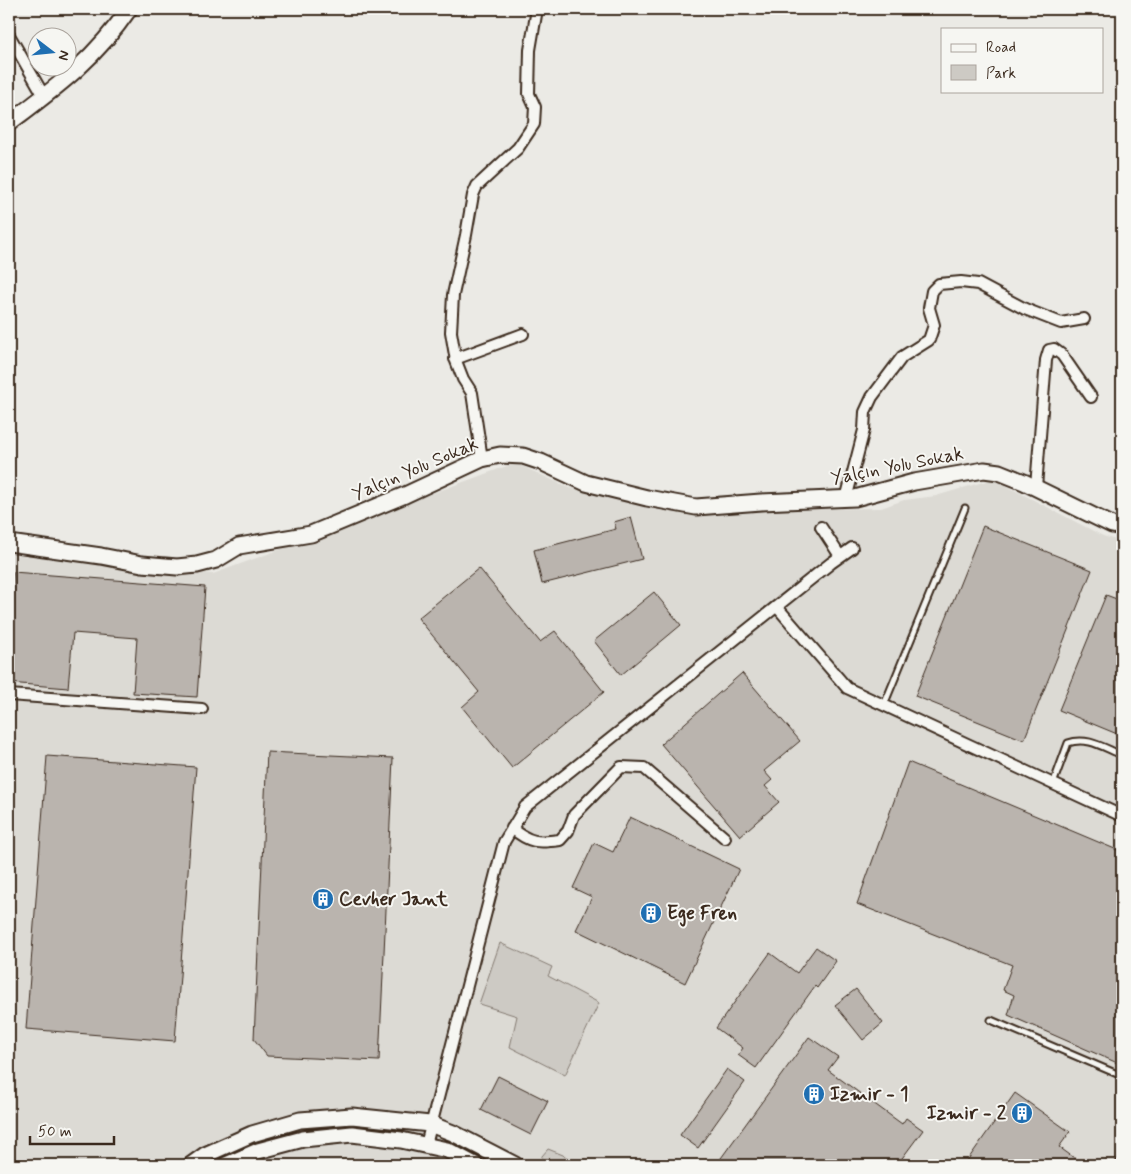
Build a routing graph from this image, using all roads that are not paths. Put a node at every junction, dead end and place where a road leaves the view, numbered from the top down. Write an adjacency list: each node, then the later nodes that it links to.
1 (129, 9): 4 (street)
2 (537, 9): 8 (street)
3 (9, 35): 4 (street)
4 (44, 96): 5 (street)
5 (9, 123)
6 (1084, 319): 12 (street)
7 (523, 334): 8 (street)
8 (455, 359): 10 (street)
9 (1091, 397): 11 (street)
10 (482, 459): 12 (street, Yalçın Yolu Sokak); 16 (street, Yalçın Yolu Sokak)
11 (1036, 488): 12 (street, Yalçın Yolu Sokak); 15 (street, Yalçın Yolu Sokak)
12 (846, 499)
13 (965, 508): 21 (lane)
14 (821, 527): 18 (street)
15 (1122, 527)
16 (9, 543)
17 (852, 548): 18 (street)
18 (840, 556): 19 (street)
19 (777, 607): 21 (street); 26 (street)
20 (9, 695): 22 (street)
21 (884, 705): 24 (street)
22 (202, 709)
23 (1122, 755): 24 (lane)
24 (1053, 784): 25 (street)
25 (1122, 816)
26 (512, 828): 27 (street); 30 (street)
27 (725, 838)
28 (991, 1020): 29 (lane)
29 (1122, 1076)
30 (430, 1124): 31 (street); 32 (street); 35 (street)
31 (426, 1145): 33 (street); 34 (street)
32 (191, 1165)
33 (226, 1165)
34 (476, 1165)
35 (515, 1165)

